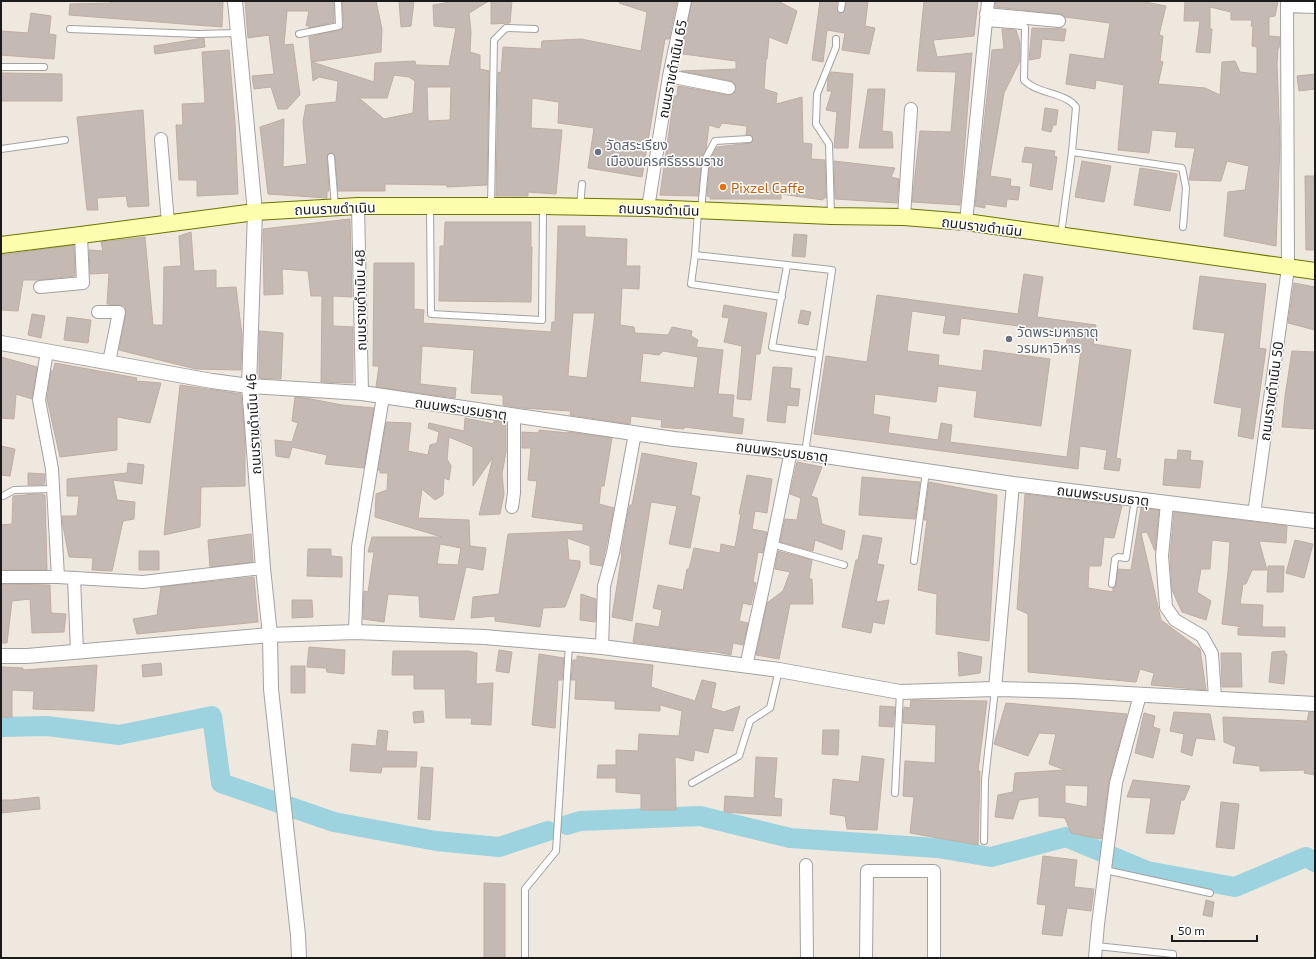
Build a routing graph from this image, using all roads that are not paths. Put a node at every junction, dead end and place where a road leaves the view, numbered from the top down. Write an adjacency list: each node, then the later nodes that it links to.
1 (235, 1): 13 (street, ถนนราขดำเนิน 46)
2 (338, 1): 14 (lane)
3 (685, 1): 18 (street, ถนนราขดำเนิน 65)
4 (842, 1): 8 (lane)
5 (988, 1): 9 (street)
6 (1287, 3): 7 (street); 47 (street, ถนนราขดำเนิน 50)
7 (1315, 7)
8 (841, 9)
9 (986, 19): 10 (street); 25 (lane); 39 (street)
10 (1059, 21)
11 (70, 29): 13 (lane)
12 (535, 29): 30 (lane)
13 (238, 33): 36 (street, ถนนราขดำเนิน 46)
14 (299, 34)
15 (836, 39): 37 (lane)
16 (1, 67): 17 (lane)
17 (44, 68)
18 (669, 76): 19 (street); 34 (street, ถนนราขดำเนิน 65)
19 (729, 88)
20 (911, 109): 38 (street)
21 (161, 139): 40 (street)
22 (65, 140): 24 (lane)
23 (749, 140): 35 (lane)
24 (1, 149)
25 (1072, 152): 41 (lane); 43 (lane)
26 (331, 157): 32 (lane)
27 (582, 184): 33 (lane)
28 (358, 206): 29 (main road, ถนนราขดำเนิน); 32 (main road, ถนนราขดำเนิน); 57 (street, ถนนราขดำเนิน 48)
29 (430, 206): 30 (main road, ถนนราขดำเนิน); 31 (lane)
30 (491, 206): 31 (main road, ถนนราขดำเนิน)
31 (544, 206): 33 (main road, ถนนราขดำเนิน)
32 (335, 207): 36 (main road, ถนนราขดำเนิน)
33 (580, 207): 34 (main road, ถนนราขดำเนิน)
34 (648, 208): 35 (main road, ถนนราขดำเนิน)
35 (700, 211): 37 (main road, ถนนราขดำเนิน); 45 (lane)
36 (255, 212): 40 (main road, ถนนราขดำเนิน); 56 (street, ถนนราขดำเนิน 46)
37 (831, 216): 38 (main road, ถนนราขดำเนิน)
38 (904, 217): 39 (main road, ถนนราขดำเนิน)
39 (966, 222): 43 (main road, ถนนราขดำเนิน)
40 (168, 223): 42 (main road, ถนนราขดำเนิน)
41 (1183, 226)
42 (81, 235): 44 (main road, ถนนราขดำเนิน); 49 (street)
43 (1061, 236): 47 (main road, ถนนราขดำเนิน)
44 (1, 244)
45 (695, 255): 46 (lane); 50 (lane)
46 (787, 266): 50 (lane); 54 (lane)
47 (1288, 268): 48 (main road, ถนนราขดำเนิน); 69 (street, ถนนราขดำเนิน 50)
48 (1315, 271)
49 (40, 287)
50 (782, 297): 54 (lane)
51 (98, 312): 55 (street)
52 (1, 343): 53 (street, ถนนพระบรมธาตุ)
53 (46, 351): 55 (street, ถนนพระบรมธาตุ); 64 (street)
54 (819, 354): 61 (lane)
55 (109, 362): 56 (street, ถนนพระบรมธาตุ)
56 (249, 386): 57 (street, ถนนพระบรมธาตุ); 74 (street, ถนนราขดำเนิน 46)
57 (362, 393): 58 (street, ถนนพระบรมธาตุ)
58 (383, 397): 59 (street, ถนนพระบรมธาตุ); 79 (street)
59 (514, 416): 60 (street, ถนนพระบรมธาตุ); 68 (street)
60 (636, 433): 61 (street, ถนนพระบรมธาตุ); 82 (street)
61 (798, 452): 62 (street, ถนนพระบรมธาตุ); 71 (street)
62 (926, 471): 63 (street, ถนนพระบรมธาตุ); 72 (lane)
63 (1013, 484): 66 (street, ถนนพระบรมธาตุ); 87 (street)
64 (52, 489): 65 (lane); 76 (street)
65 (3, 496)
66 (1135, 499): 67 (street, ถนนพระบรมธาตุ); 78 (lane)
67 (1167, 503): 69 (street, ถนนพระบรมธาตุ); 90 (street)
68 (512, 507)
69 (1254, 514): 70 (street, ถนนพระบรมธาตุ)
70 (1315, 521)
71 (772, 544): 73 (lane); 85 (street)
72 (914, 561)
73 (844, 565)
74 (263, 568): 77 (street); 80 (street, ถนนราขดำเนิน 46)
75 (1, 577): 76 (street)
76 (58, 577): 77 (street)
77 (74, 578): 83 (street)
78 (1112, 584)
79 (355, 632): 80 (street); 81 (street)
80 (270, 635): 83 (street); 99 (street, ถนนราขดำเนิน 46)
81 (569, 645): 82 (street); 100 (lane)
82 (602, 647): 85 (street)
83 (77, 652): 84 (street)
84 (1, 656)
85 (746, 666): 86 (street)
86 (779, 670): 88 (street); 92 (lane)
87 (995, 689): 88 (street); 89 (street); 94 (lane)
88 (900, 692): 93 (lane)
89 (1140, 695): 90 (street); 96 (street)
90 (1215, 697): 91 (street)
91 (1315, 704)
92 (692, 783)
93 (896, 793)
94 (984, 842)
95 (806, 864): 101 (street)
96 (1106, 867): 97 (lane); 98 (street)
97 (1210, 893)
98 (1095, 952): 104 (lane)
99 (299, 958)
100 (525, 958)
101 (807, 958)
102 (866, 958): 103 (street)
103 (934, 958)
104 (1173, 958)

